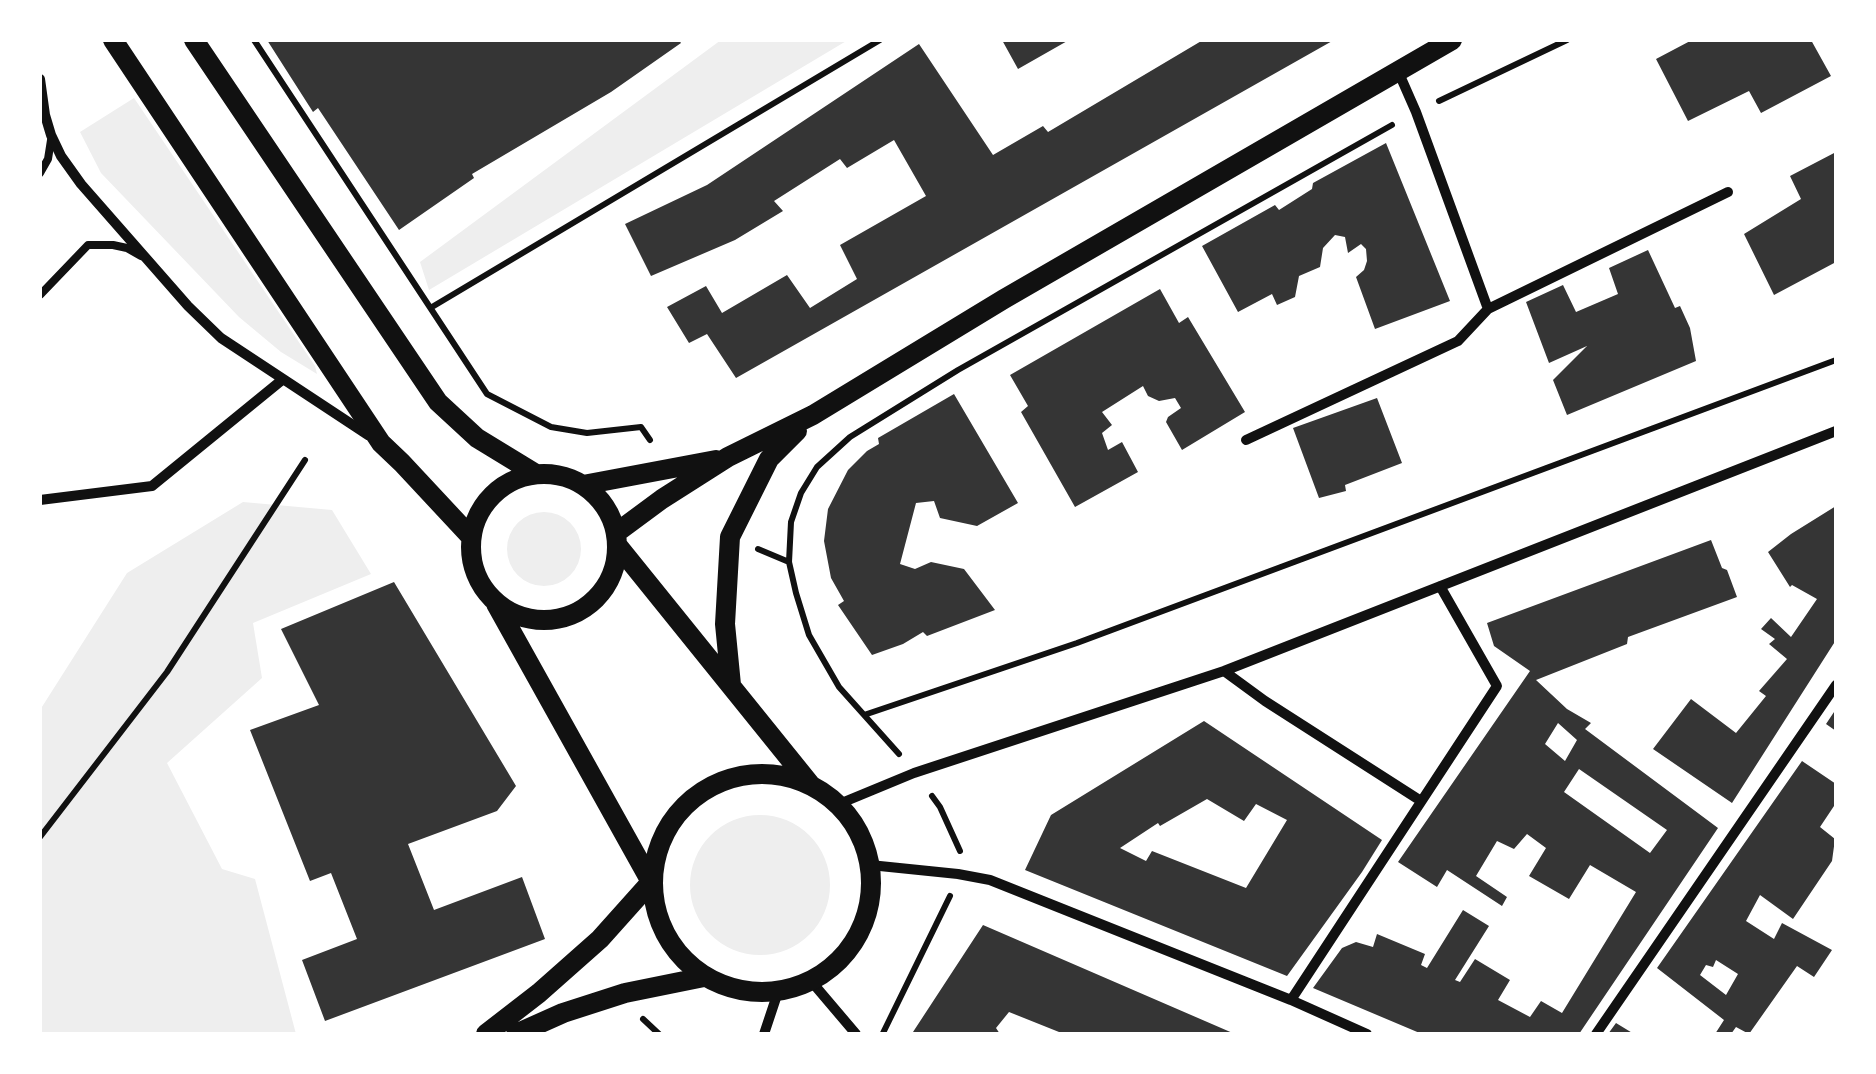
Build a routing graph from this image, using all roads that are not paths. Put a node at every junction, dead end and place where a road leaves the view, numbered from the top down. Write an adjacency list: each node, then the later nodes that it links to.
1 (113, 40): 16 (main road)
2 (194, 40): 18 (main road)
3 (1452, 40): 4 (main road)
4 (1398, 71): 11 (street); 13 (main road)
5 (40, 79): 6 (street)
6 (51, 135): 7 (lane); 9 (street)
7 (40, 173)
8 (1728, 192): 11 (street)
9 (150, 262): 10 (lane); 12 (street)
10 (40, 296)
11 (1488, 309): 15 (street)
12 (282, 380): 16 (street); 20 (street)
13 (813, 416): 17 (main road); 27 (main road)
14 (1836, 431): 23 (street)
15 (1246, 440)
16 (381, 443): 21 (main road)
17 (728, 458): 19 (main road); 22 (main road)
18 (536, 474): 19 (main road); 21 (main road)
19 (583, 485): 22 (main road)
20 (40, 500)
21 (470, 538): 24 (main road)
22 (617, 540): 24 (main road); 27 (main road)
23 (1440, 586): 25 (street); 29 (street)
24 (496, 604): 32 (main road)
25 (1224, 670): 29 (street); 30 (street)
26 (1836, 685): 42 (street)
27 (732, 687): 28 (main road)
28 (810, 784): 30 (main road); 32 (main road)
29 (1421, 801): 36 (street)
30 (838, 804): 31 (main road)
31 (870, 865): 34 (main road); 36 (street)
32 (651, 882): 33 (main road); 37 (main road)
33 (704, 977): 35 (main road); 38 (main road)
34 (811, 982): 35 (main road); 40 (street)
35 (778, 992): 39 (street)
36 (1291, 1000): 41 (street)
37 (486, 1034)
38 (516, 1034)
39 (764, 1034)
40 (856, 1034)
41 (1368, 1034)
42 (1596, 1034)

